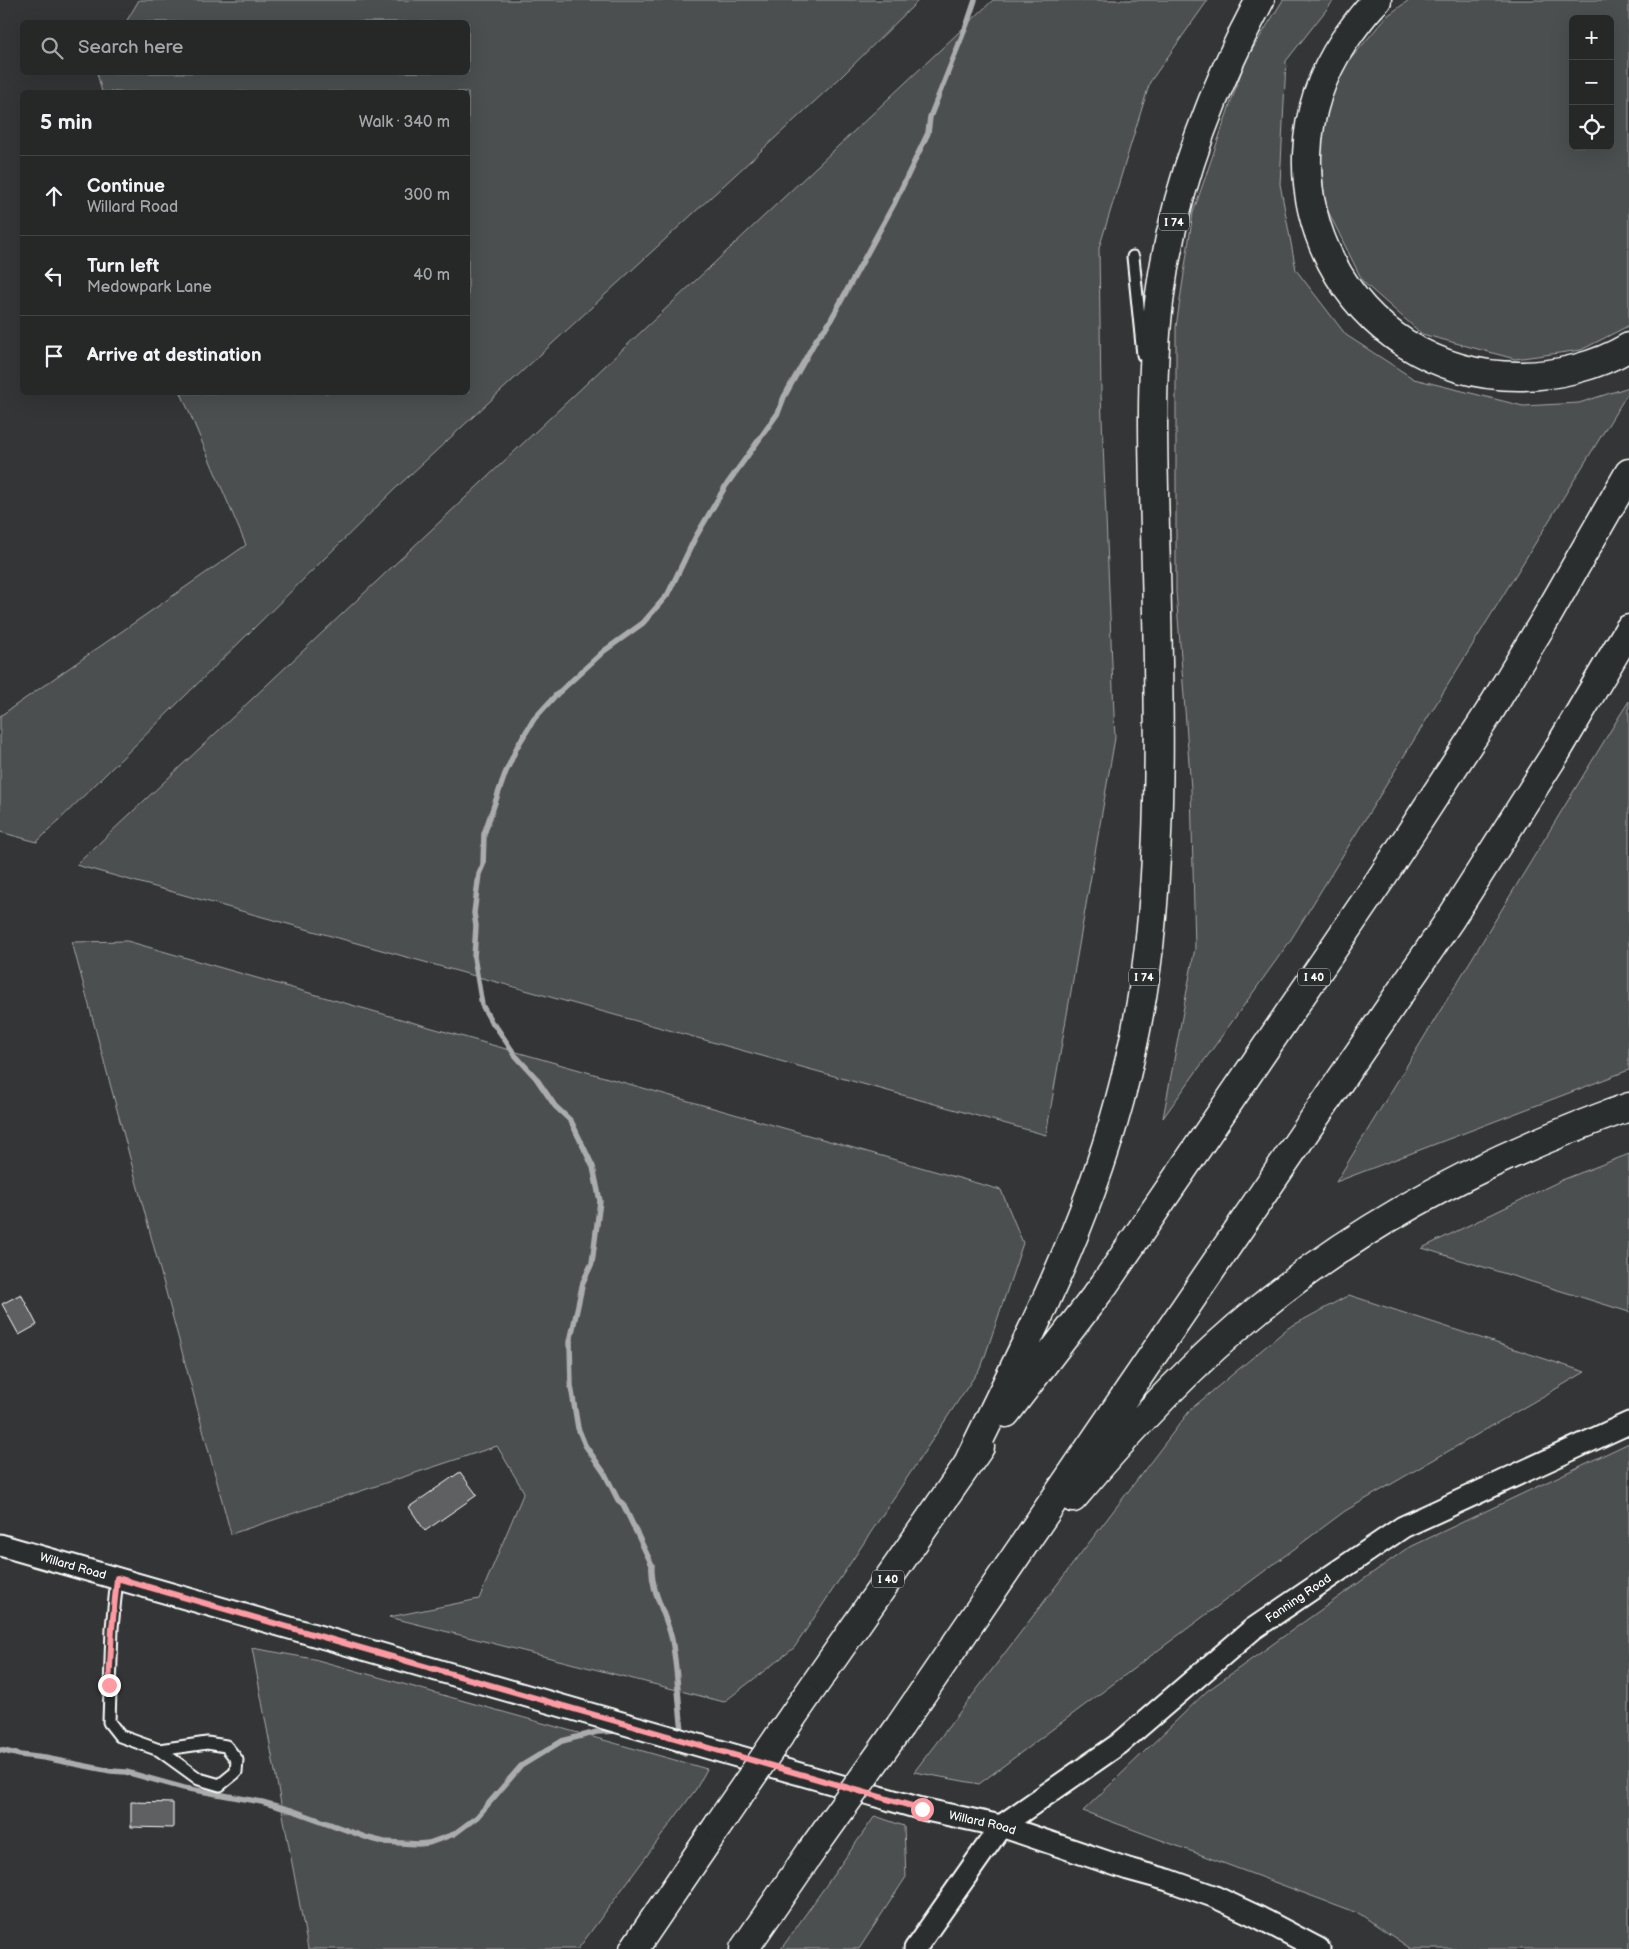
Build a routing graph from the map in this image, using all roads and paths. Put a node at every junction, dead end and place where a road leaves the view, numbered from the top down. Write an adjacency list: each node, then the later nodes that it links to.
1 (1260, 0): 5 (highway, I 74)
2 (1377, 0): 4 (highway)
3 (1133, 257): 5 (lane)
4 (1629, 347)
5 (1153, 460): 10 (highway, I 74)
6 (1629, 473): 10 (highway, I 40)
7 (1629, 629): 13 (highway)
8 (1629, 1107): 13 (highway)
9 (1629, 1423): 15 (street, Fanning Road)
10 (969, 1461): 16 (highway, I 40, bridge)
11 (0, 1545): 12 (street, Willard Road)
12 (117, 1578): 14 (lane); 15 (street, Willard Road)
13 (976, 1617): 17 (highway, bridge)
14 (159, 1750): 14 (lane)
15 (1001, 1826): 18 (street); 19 (street, Willard Road)
16 (634, 1949)
17 (744, 1949)
18 (915, 1949)
19 (1319, 1949)

